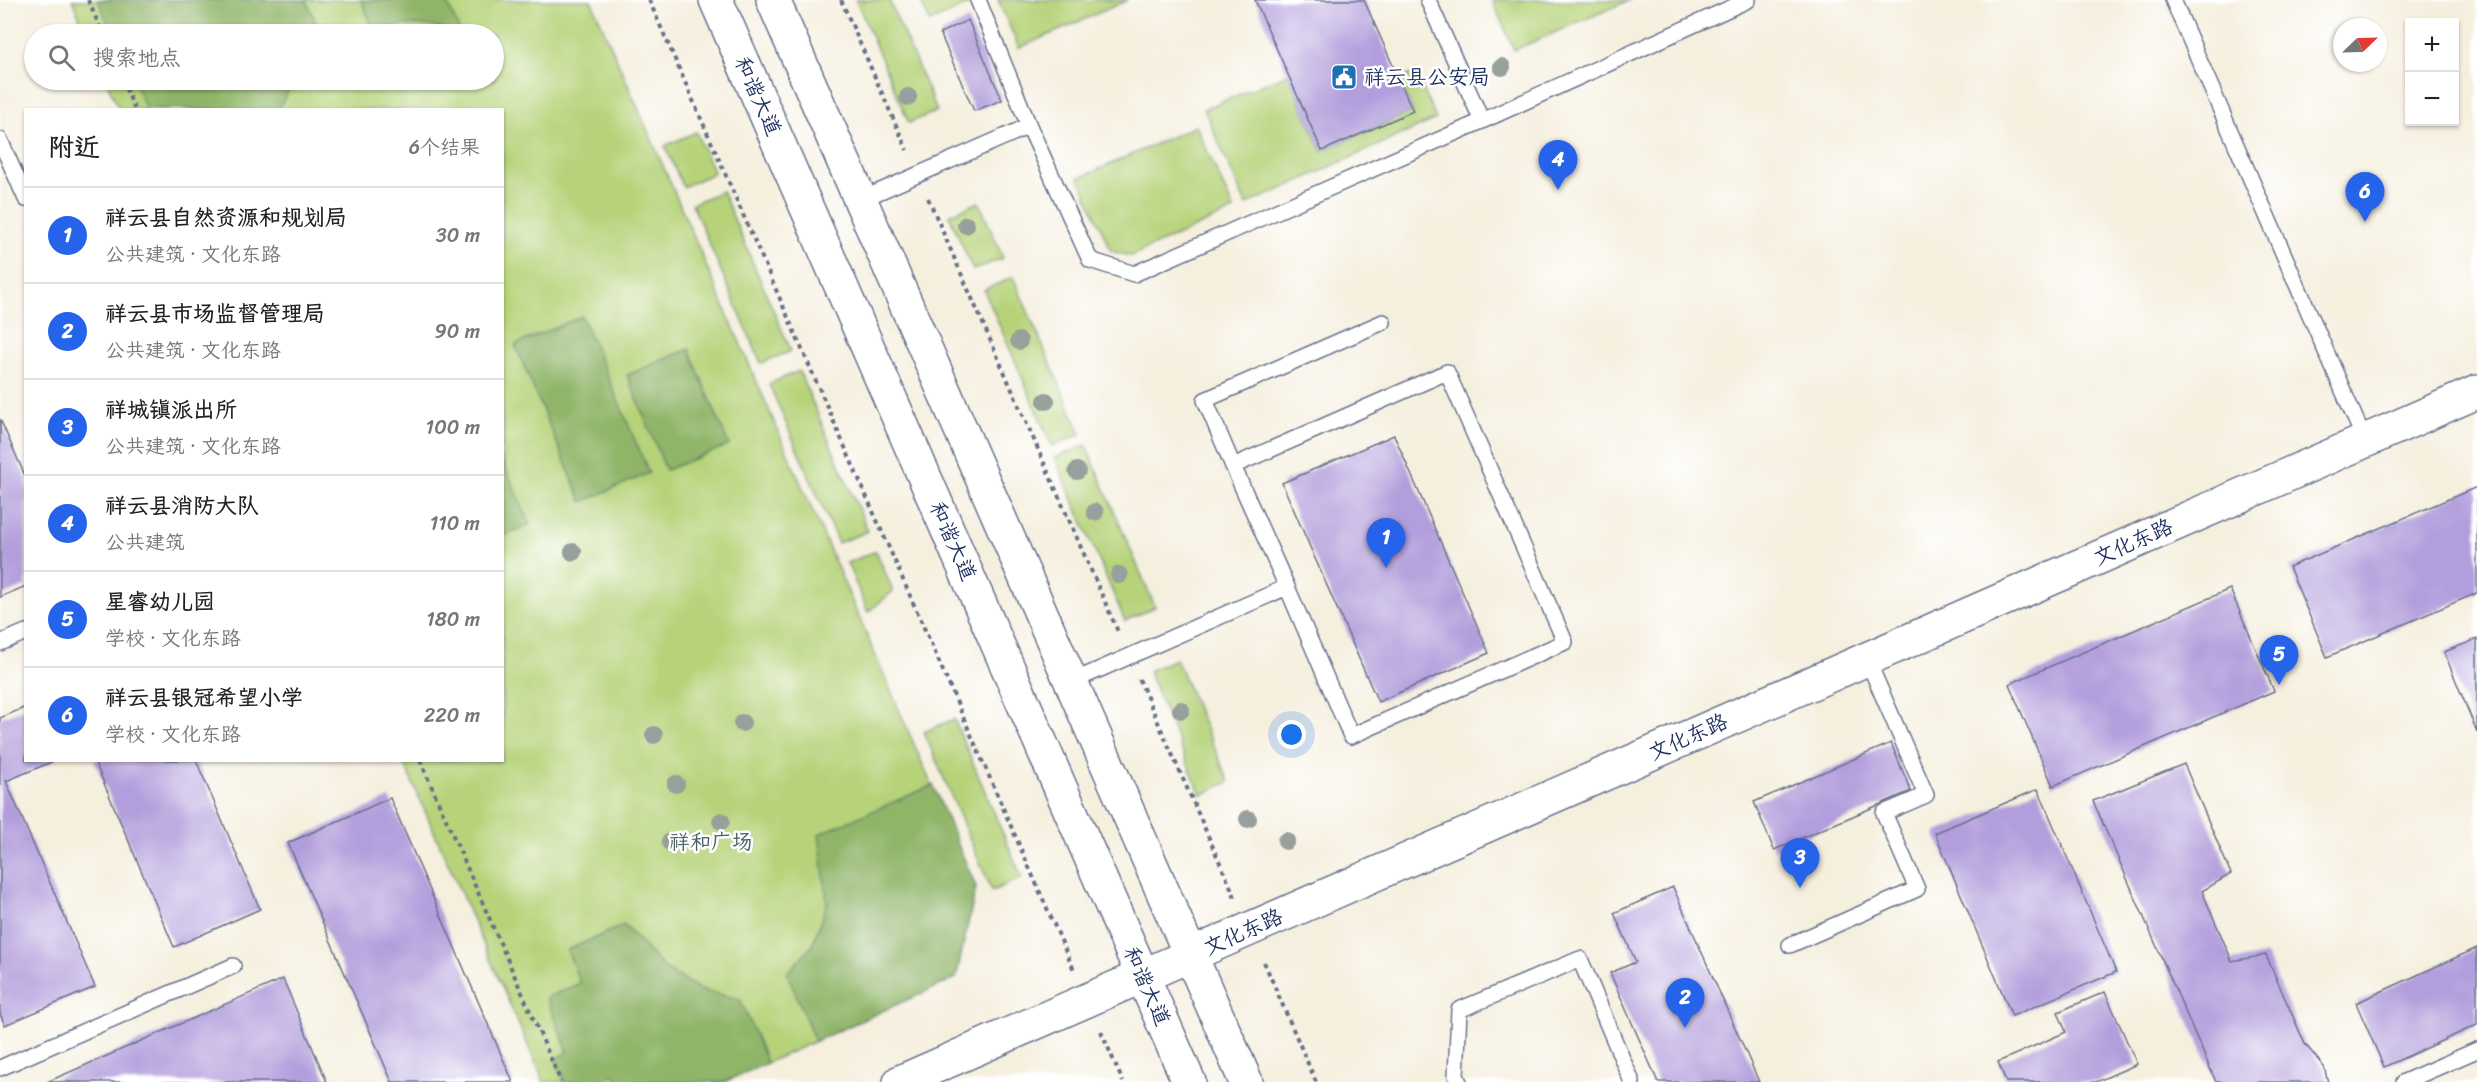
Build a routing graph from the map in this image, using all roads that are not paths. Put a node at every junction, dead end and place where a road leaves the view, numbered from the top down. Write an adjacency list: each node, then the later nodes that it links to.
1 (716, 0): 24 (main road, 和谐大道)
2 (773, 0): 11 (main road)
3 (978, 0): 8 (lane)
4 (1428, 0): 7 (lane)
5 (1748, 0): 7 (lane)
6 (2173, 0): 14 (lane)
7 (1482, 121): 8 (lane)
8 (1029, 126): 11 (lane)
9 (0, 140): 10 (lane)
10 (24, 194)
11 (860, 200): 20 (main road)
12 (1383, 322): 15 (lane)
13 (2475, 398): 14 (main road, 文化东路)
14 (2365, 441): 19 (main road, 文化东路)
15 (1233, 466): 16 (lane); 16 (lane)
16 (1287, 587): 20 (lane)
17 (24, 633): 18 (lane)
18 (0, 643)
19 (1867, 659): 21 (lane); 22 (main road, 文化东路)
20 (1071, 682): 22 (main road)
21 (1790, 945)
22 (1191, 955): 24 (main road, 文化东路); 29 (main road)
23 (233, 966): 26 (lane)
24 (1143, 976): 27 (main road, 文化东路); 28 (main road, 和谐大道)
25 (2477, 1050): 32 (lane)
26 (0, 1068)
27 (900, 1082)
28 (1189, 1082)
29 (1246, 1082)
30 (1459, 1082): 31 (lane)
31 (1632, 1082)
32 (2404, 1082)

